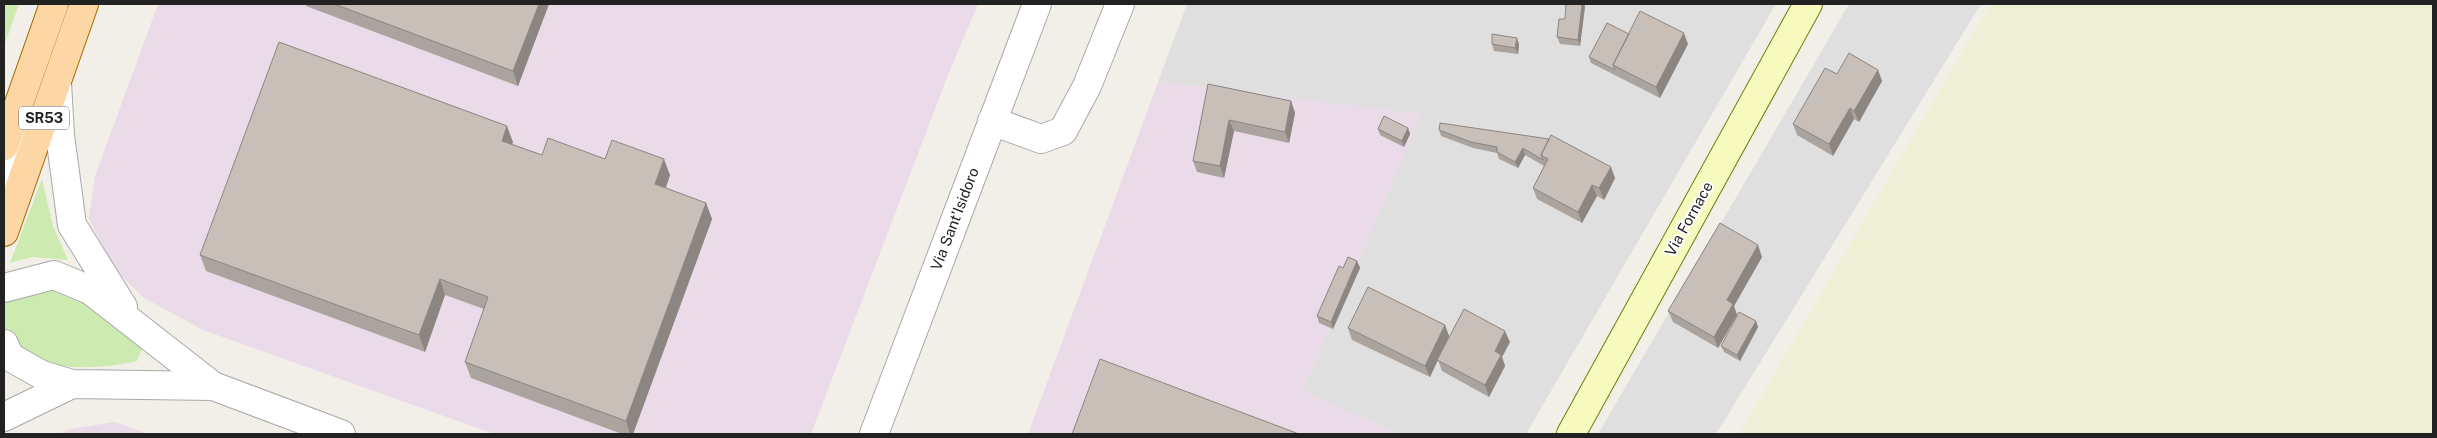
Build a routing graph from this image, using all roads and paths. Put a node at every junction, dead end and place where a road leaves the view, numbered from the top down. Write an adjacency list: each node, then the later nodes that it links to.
1 (54, 4): 9 (main road)
2 (67, 4): 10 (street)
3 (84, 4): 7 (main road, SR53)
4 (1037, 4): 8 (street, Via Sant'Isidoro)
5 (1120, 4): 8 (street)
6 (1808, 4): 20 (street, Via Fornace)
7 (57, 83): 11 (main road, SR53); 13 (street)
8 (992, 121): 19 (street, Via Sant'Isidoro)
9 (4, 146)
10 (4, 184)
11 (4, 232)
12 (4, 288): 13 (street)
13 (134, 325): 16 (street)
14 (4, 344): 15 (street)
15 (72, 384): 16 (street); 17 (street)
16 (213, 386): 18 (street)
17 (4, 417)
18 (341, 434)
19 (874, 434)
20 (1571, 434)

